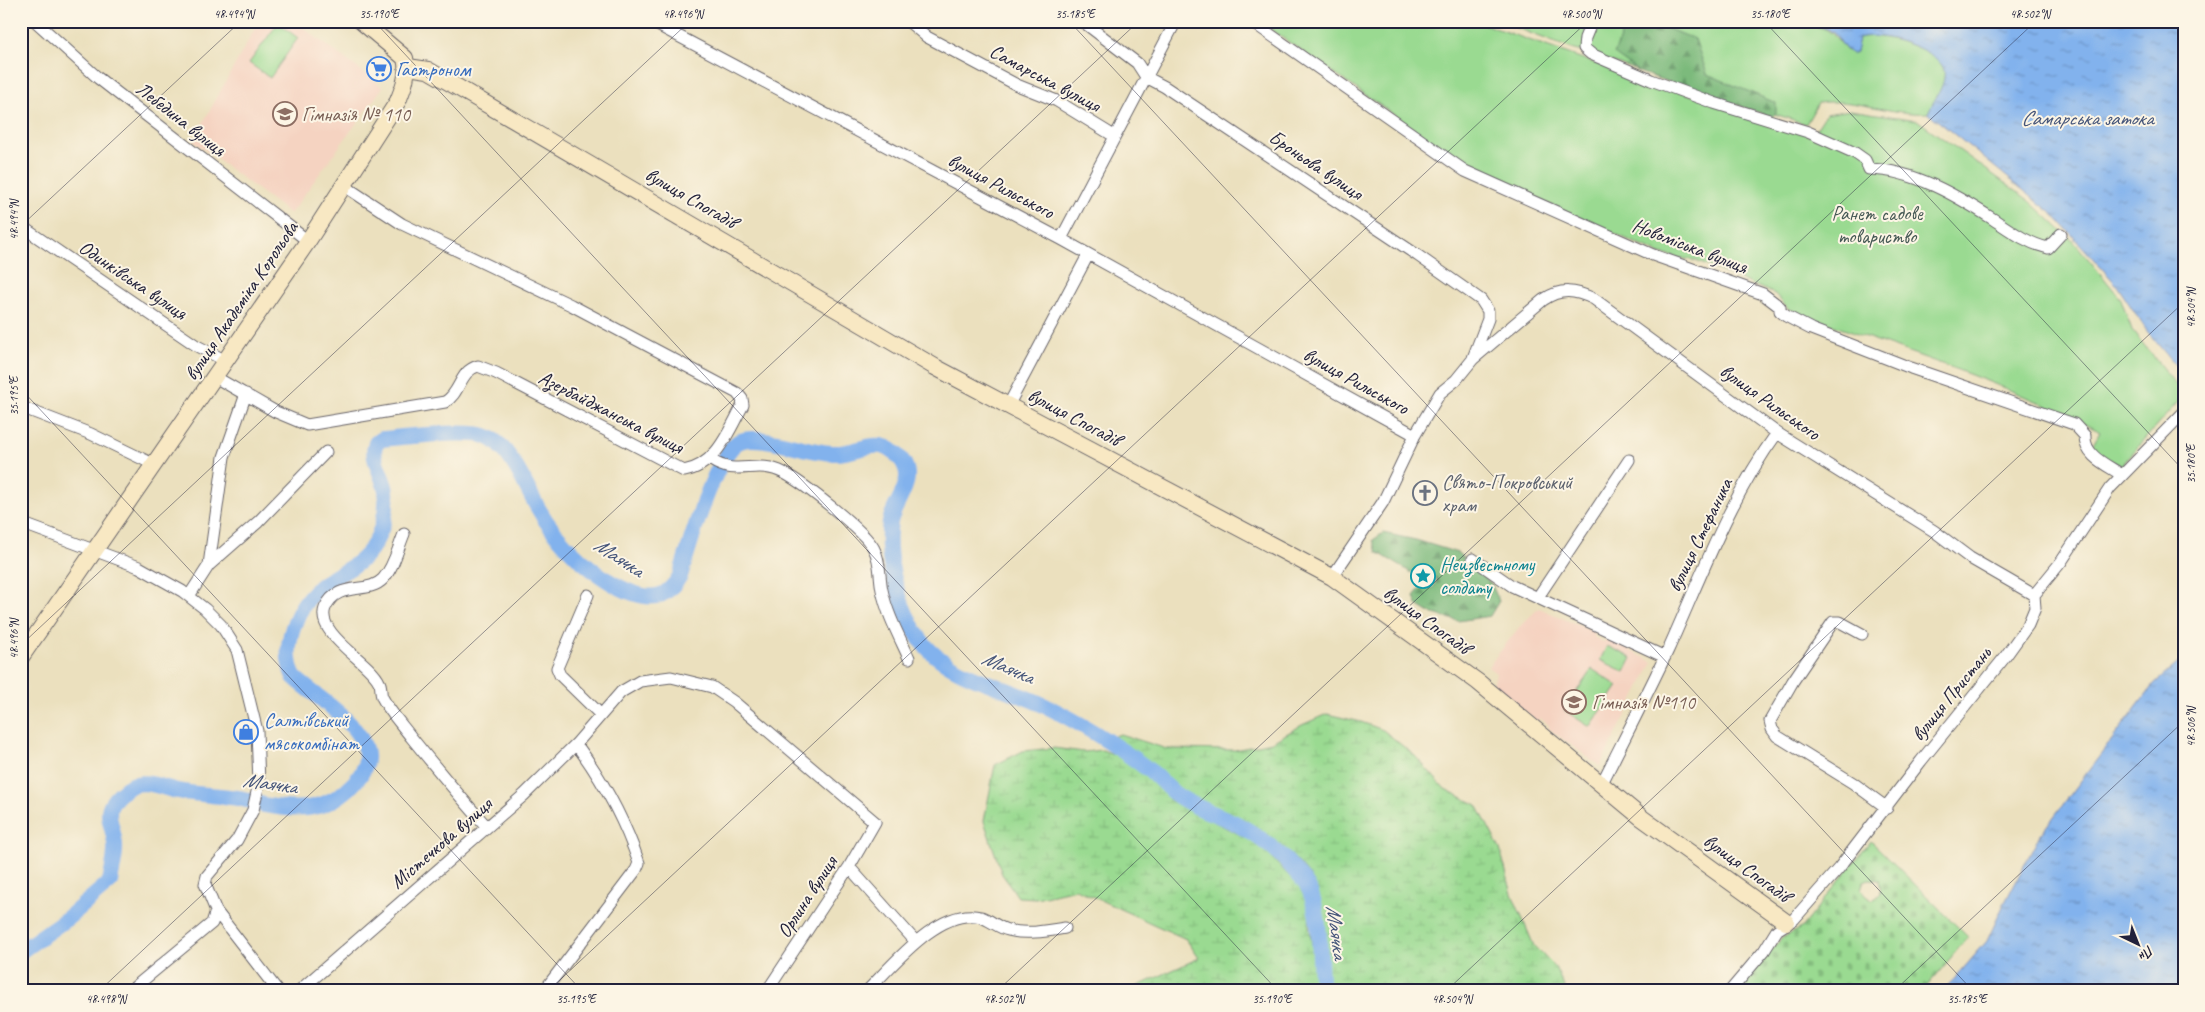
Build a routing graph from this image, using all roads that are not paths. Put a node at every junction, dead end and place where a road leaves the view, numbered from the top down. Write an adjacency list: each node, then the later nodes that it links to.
1 (35, 21): 16 (street, Лебедина вулиця)
2 (360, 21): 9 (street)
3 (650, 21): 15 (street, вулиця Рильського)
4 (908, 21): 11 (street, Самарська вулиця)
5 (1082, 21): 10 (street, Броньова вулиця)
6 (1176, 21): 10 (street)
7 (1251, 21): 31 (street, Новоміська вулиця)
8 (1592, 21): 14 (street)
9 (408, 67): 12 (street, вулиця Академіка Корольова); 22 (street, вулиця Спогадів)
10 (1146, 77): 11 (street); 18 (street, Броньова вулиця)
11 (1114, 136): 15 (street)
12 (343, 185): 16 (street, вулиця Академіка Корольова); 29 (street)
13 (21, 226): 19 (street, Одинківська вулиця)
14 (2061, 234)
15 (1061, 240): 17 (street, вулиця Рильського)
16 (308, 241): 19 (street, вулиця Академіка Корольова)
17 (1088, 254): 22 (street, вулиця Спогадів); 26 (street, вулиця Рильського)
18 (1473, 359): 25 (street, вулиця Рильського); 26 (street, вулиця Рильського)
19 (226, 361): 20 (street, вулиця Академіка Корольова)
20 (215, 377): 21 (street, Азербайджанська вулиця); 30 (street, вулиця Академіка Корольова)
21 (246, 394): 29 (street, Азербайджанська вулиця); 36 (street)
22 (1008, 406): 37 (street, вулиця Спогадів)
23 (21, 407): 30 (street)
24 (2184, 412): 31 (street)
25 (1777, 433): 39 (street, вулиця Рильського); 44 (street, вулиця Стефаника)
26 (1415, 435): 37 (street)
27 (326, 452): 36 (street)
28 (1628, 460): 41 (street)
29 (714, 462): 45 (street)
30 (155, 465): 34 (street, вулиця Академіка Корольова)
31 (2122, 475): 39 (street)
32 (21, 523): 34 (street)
33 (404, 534): 51 (street)
34 (95, 552): 40 (street); 43 (street, вулиця Академіка Корольова)
35 (1473, 559): 41 (street)
36 (209, 565): 40 (street)
37 (1332, 577): 48 (street, вулиця Спогадів)
38 (588, 594): 46 (street)
39 (2034, 595): 49 (street, вулиця Пристань)
40 (188, 596): 53 (street)
41 (1538, 597): 44 (street)
42 (1862, 634): 49 (street)
43 (21, 657)
44 (1665, 657): 48 (street, вулиця Стефаника)
45 (909, 658)
46 (601, 714): 47 (street, Містечкова вулиця); 50 (street, Містечкова вулиця)
47 (576, 744): 51 (street, Містечкова вулиця); 60 (street)
48 (1602, 783): 54 (street, вулиця Спогадів)
49 (1886, 808): 54 (street, вулиця Пристань)
50 (875, 822): 52 (street, Орлина вулиця)
51 (487, 828): 59 (street, Містечкова вулиця)
52 (849, 867): 56 (street); 61 (street, Орлина вулиця)
53 (216, 911): 57 (street); 58 (street)
54 (1786, 922): 63 (street, вулиця Пристань)
55 (1065, 928): 56 (street)
56 (916, 942): 62 (street)
57 (130, 991)
58 (278, 991)
59 (299, 991)
60 (544, 991)
61 (767, 991)
62 (867, 991)
63 (1730, 991)

